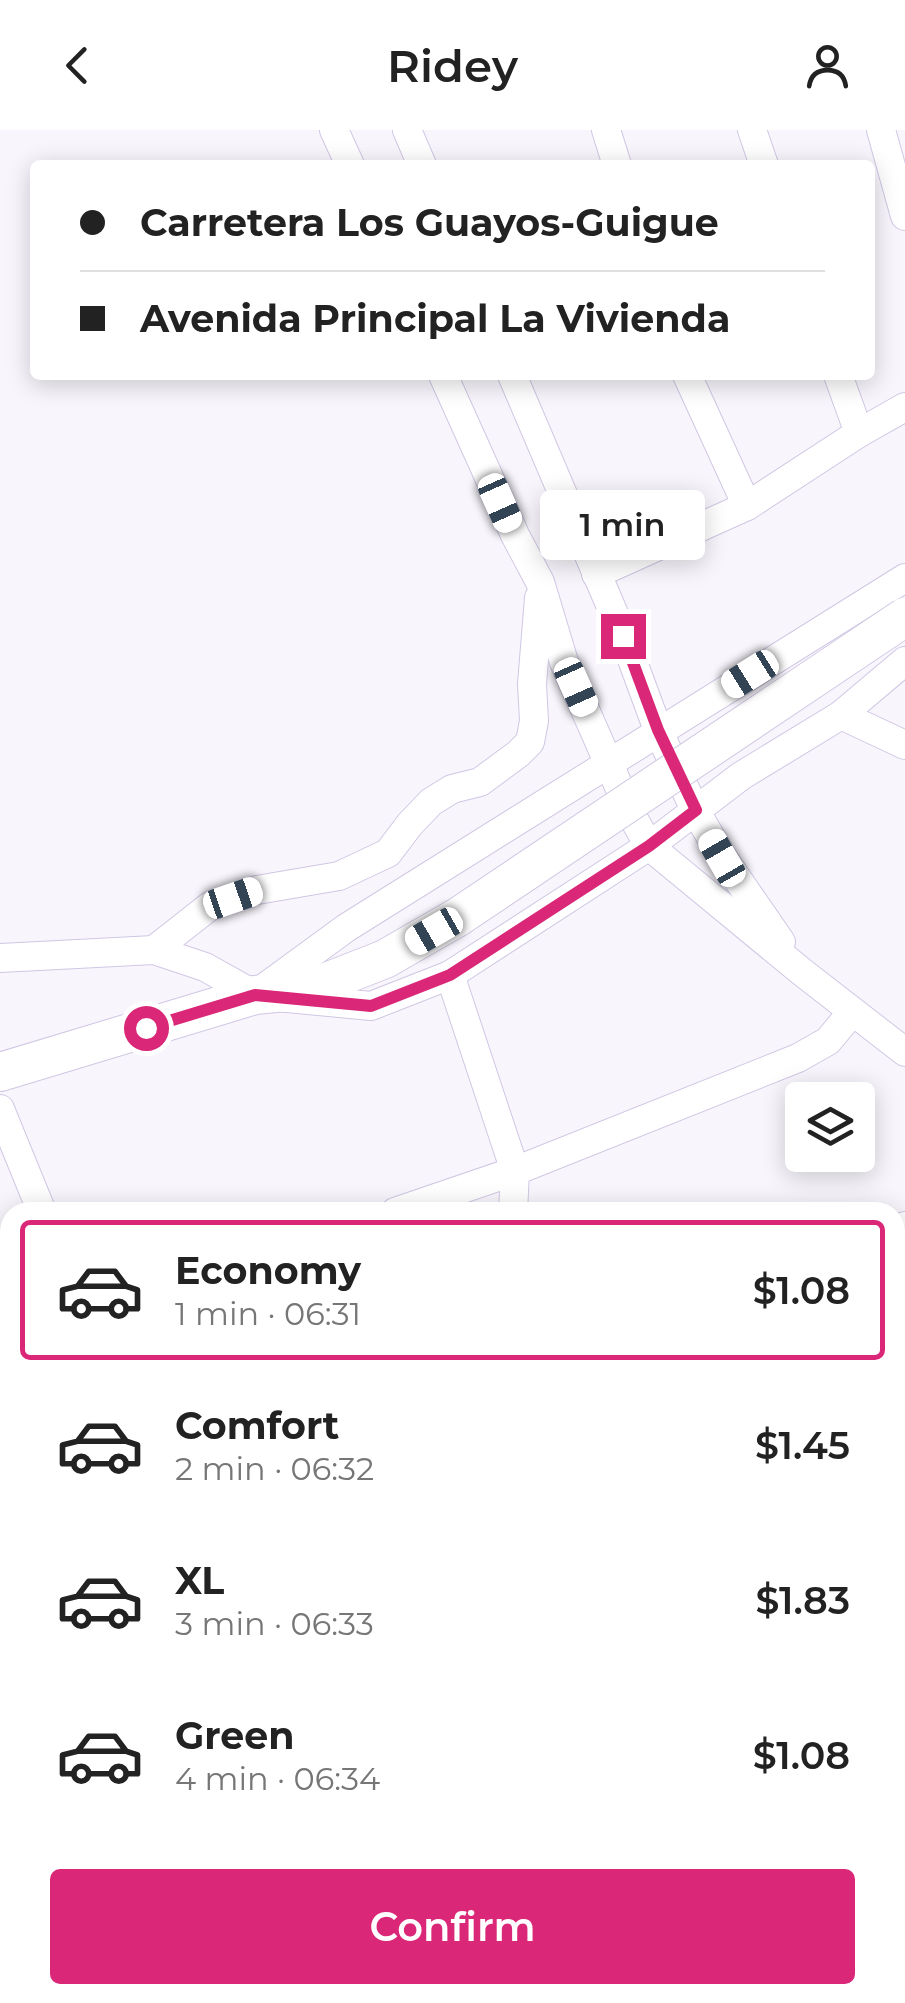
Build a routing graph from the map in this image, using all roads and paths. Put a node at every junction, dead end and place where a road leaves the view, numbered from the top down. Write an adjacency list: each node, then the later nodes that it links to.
1 (334, 130): 6 (street)
2 (407, 130): 7 (street)
3 (606, 130): 8 (street)
4 (752, 130): 9 (street)
5 (881, 130): 10 (street)
6 (348, 160)
7 (420, 160)
8 (615, 160)
9 (762, 160)
10 (905, 216)
11 (445, 380): 20 (street)
12 (514, 380): 18 (street)
13 (689, 380): 17 (street)
14 (840, 380): 16 (street)
15 (905, 407): 16 (street)
16 (859, 433): 17 (street)
17 (748, 506): 18 (street)
18 (596, 574): 24 (street)
19 (905, 578): 24 (street)
20 (540, 582): 26 (street); 29 (street)
21 (905, 618): 33 (main road, bridge)
22 (905, 661): 23 (street)
23 (841, 716): 25 (street); 27 (street)
24 (658, 730): 26 (street); 27 (street)
25 (905, 745)
26 (608, 763): 28 (street); 33 (street)
27 (696, 810): 28 (street); 31 (street)
28 (649, 846): 31 (street); 32 (street)
29 (154, 950): 30 (street); 33 (street)
30 (0, 958)
31 (802, 972): 34 (street)
32 (450, 975): 33 (street); 38 (street)
33 (255, 995): 36 (main road)
34 (852, 1012): 35 (street); 38 (street)
35 (905, 1052)
36 (0, 1072)
37 (0, 1109): 39 (street)
38 (514, 1171): 40 (street); 41 (street)
39 (38, 1202)
40 (424, 1202)
41 (513, 1202)

